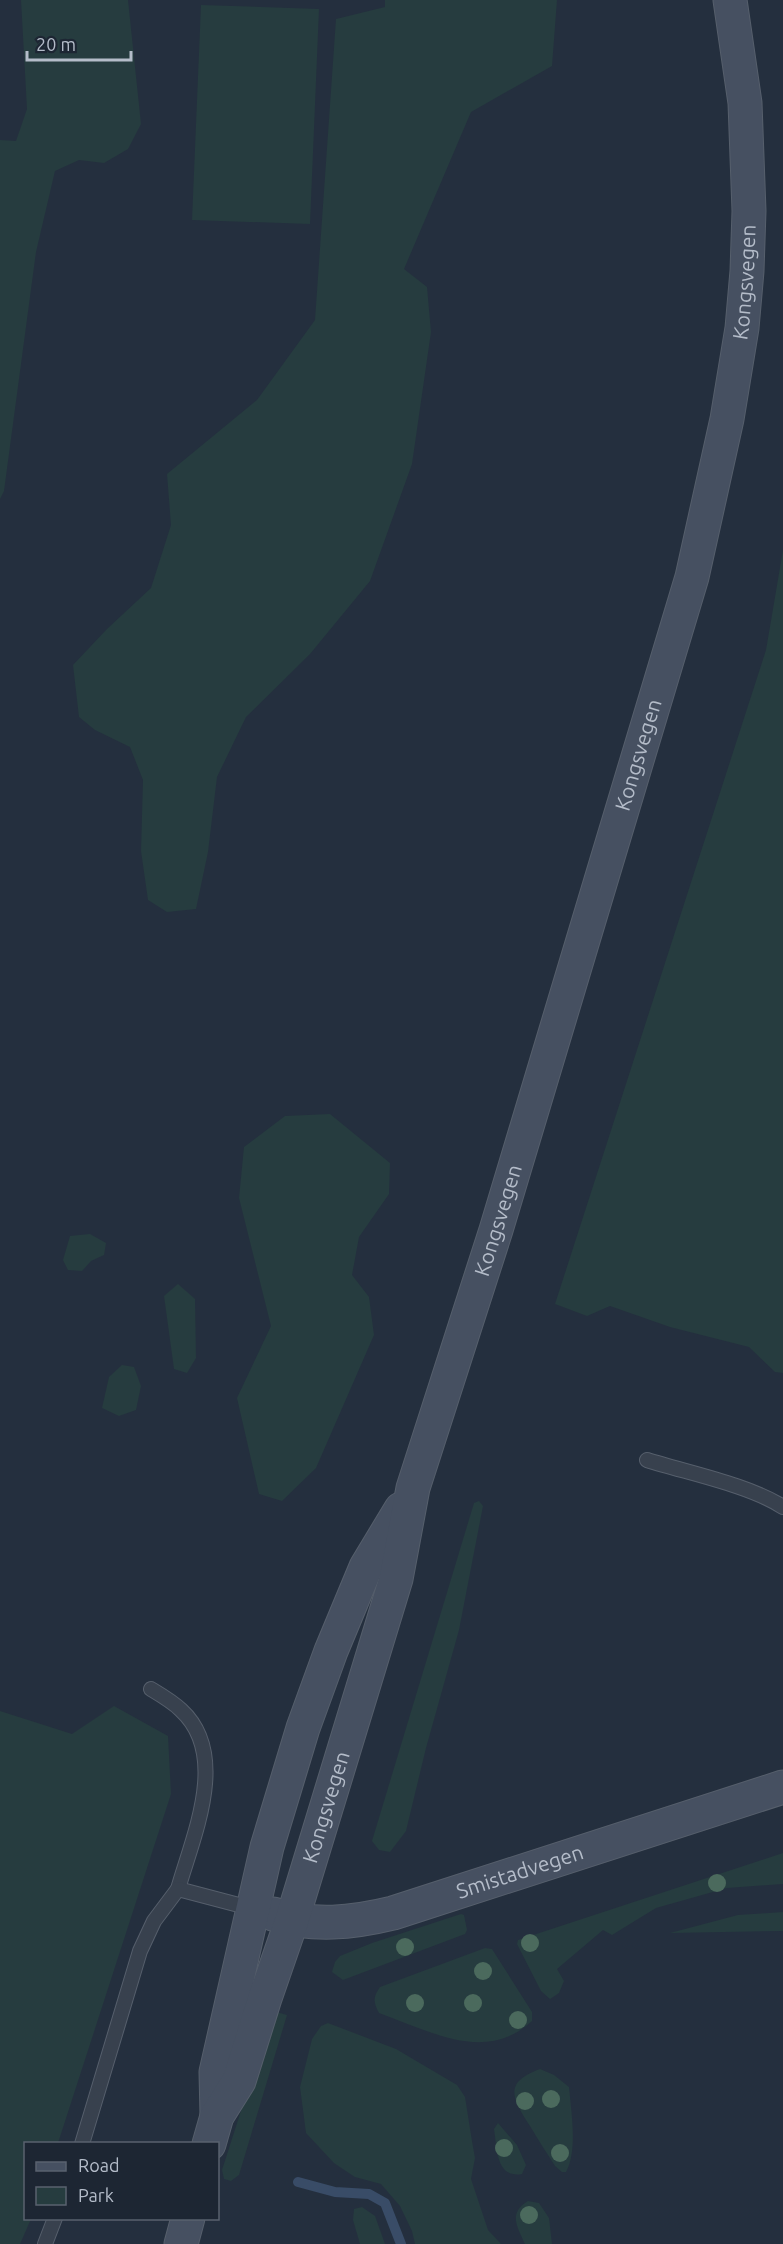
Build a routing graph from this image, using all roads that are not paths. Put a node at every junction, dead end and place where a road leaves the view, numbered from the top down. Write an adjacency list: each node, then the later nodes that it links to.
1 (730, 0): 3 (main road, Kongsvegen)
2 (647, 1460): 4 (lane)
3 (413, 1488): 8 (main road, Kongsvegen); 9 (main road, Kongsvegen)
4 (783, 1507)
5 (151, 1689): 7 (lane)
6 (783, 1787): 9 (main road, Smistadvegen)
7 (177, 1889): 8 (lane); 11 (lane)
8 (254, 1909): 9 (main road, Smistadvegen); 10 (main road, Kongsvegen)
9 (292, 1920): 10 (main road, Kongsvegen)
10 (213, 2130)
11 (83, 2142)
12 (54, 2220): 14 (lane)
13 (187, 2220): 15 (main road)
14 (45, 2244)
15 (181, 2244)

